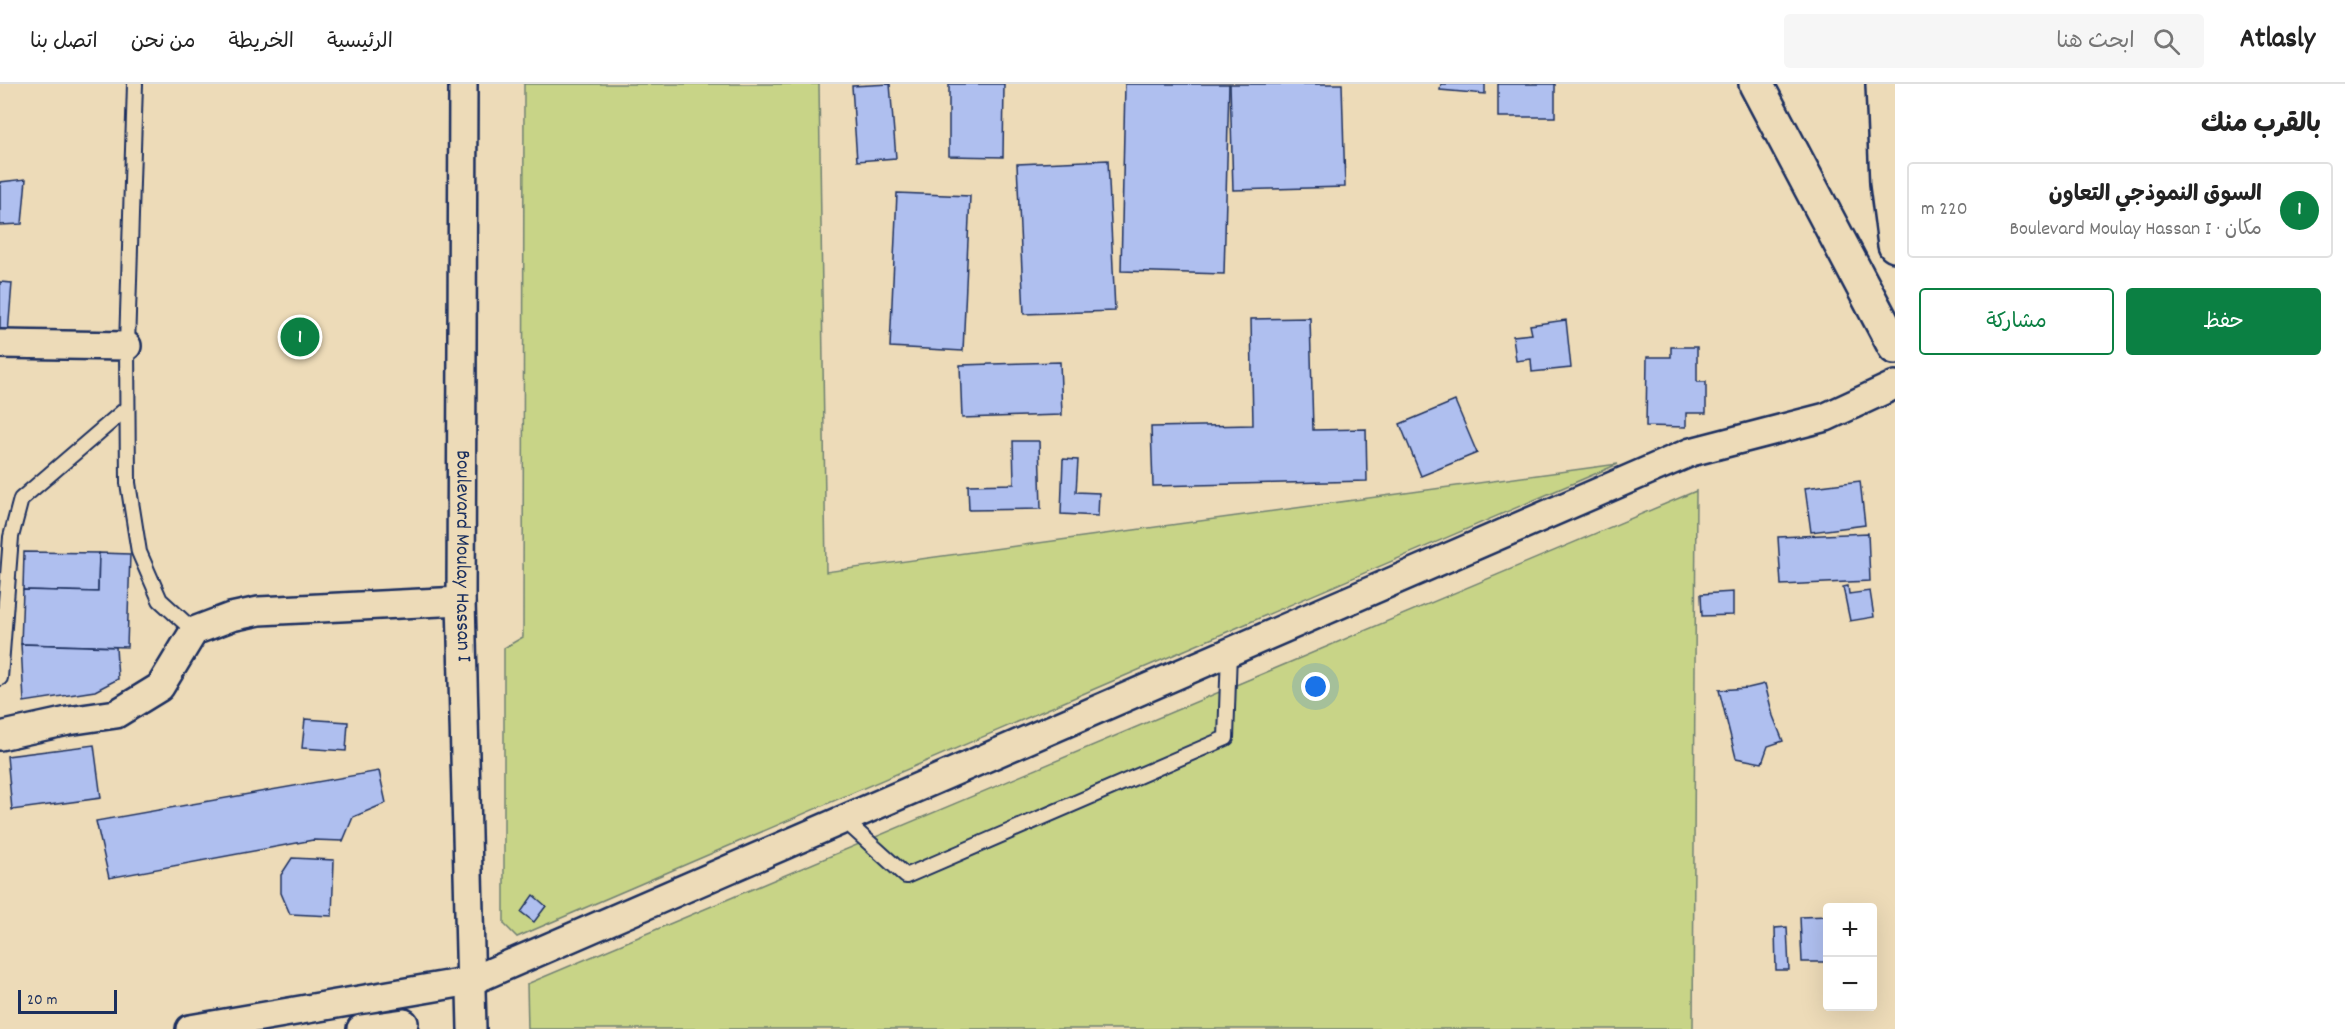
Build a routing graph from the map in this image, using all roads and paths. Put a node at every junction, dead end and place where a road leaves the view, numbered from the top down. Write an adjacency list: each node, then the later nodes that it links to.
1 (135, 84): 7 (lane)
2 (463, 84): 11 (street, Boulevard Moulay Hassan I)
3 (1756, 84): 8 (street)
4 (1883, 84): 5 (street)
5 (1895, 244)
6 (0, 344): 7 (street)
7 (127, 346): 10 (lane)
8 (1895, 347)
9 (1895, 385): 13 (street)
10 (127, 408): 12 (lane); 14 (lane)
11 (461, 600): 12 (street); 17 (street, Boulevard Moulay Hassan I)
12 (194, 632): 15 (street)
13 (1229, 652): 16 (street); 16 (lane)
14 (0, 678)
15 (0, 736)
16 (843, 819): 17 (street)
17 (471, 981): 18 (street); 22 (street, Boulevard Moulay Hassan I)
18 (404, 992): 19 (street); 20 (street)
19 (404, 1026): 21 (street)
20 (207, 1028)
21 (362, 1029)
22 (472, 1029)

